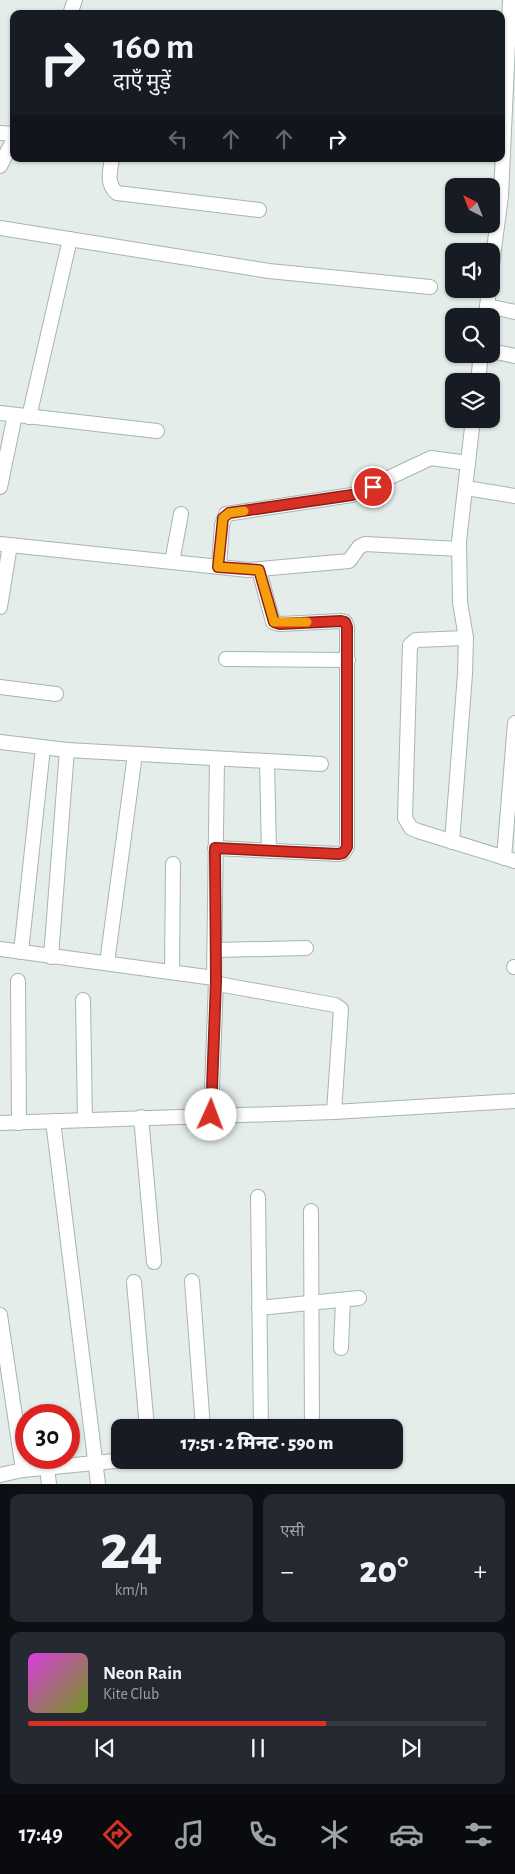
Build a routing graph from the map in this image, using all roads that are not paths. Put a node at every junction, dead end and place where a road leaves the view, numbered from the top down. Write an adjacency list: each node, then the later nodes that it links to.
1 (510, 0): 2 (street)
2 (505, 109)
3 (10, 147): 6 (street)
4 (112, 162): 7 (street)
5 (503, 162): 10 (street)
6 (0, 166)
7 (260, 210)
8 (0, 228): 9 (street)
9 (70, 240): 11 (street); 17 (street)
10 (495, 243)
11 (430, 287)
12 (500, 311): 13 (street)
13 (515, 312)
14 (500, 353): 15 (street)
15 (515, 356)
16 (0, 413): 17 (street)
17 (22, 416): 19 (street); 21 (street)
18 (472, 428): 20 (street)
19 (157, 431)
20 (468, 463): 22 (street); 28 (street)
21 (0, 487)
22 (466, 488): 23 (street); 26 (street)
23 (515, 496)
24 (181, 514): 27 (street)
25 (5, 545): 27 (street); 30 (street)
26 (460, 549): 29 (street); 31 (street)
27 (172, 562): 28 (street)
28 (218, 567): 29 (street)
29 (259, 570): 33 (street)
30 (0, 607)
31 (466, 638): 44 (street); 44 (street)
32 (226, 659): 33 (street)
33 (348, 660): 46 (street)
34 (0, 687): 35 (street)
35 (56, 694)
36 (515, 723): 47 (street)
37 (0, 742): 38 (street)
38 (43, 748): 39 (street); 52 (street)
39 (67, 750): 40 (street); 53 (street)
40 (135, 754): 41 (street); 54 (street)
41 (217, 759): 42 (street); 45 (street)
42 (266, 761): 43 (street); 46 (street)
43 (321, 764)
44 (452, 842): 47 (street)
45 (215, 848): 46 (street); 51 (street)
46 (269, 850)
47 (510, 859)
48 (173, 864): 55 (street)
49 (306, 948): 51 (street)
50 (0, 949): 52 (street)
51 (215, 950): 56 (street)
52 (21, 952): 53 (street)
53 (51, 957): 54 (street)
54 (107, 963): 55 (street)
55 (172, 972): 56 (street)
56 (215, 980): 60 (street); 61 (street)
57 (18, 981): 66 (street)
58 (83, 1000): 63 (street)
59 (515, 1102): 60 (street)
60 (334, 1112): 61 (street)
61 (211, 1115): 62 (street)
62 (141, 1117): 63 (street); 69 (street)
63 (85, 1120): 64 (street)
64 (53, 1121): 66 (street); 83 (street)
65 (0, 1123): 66 (street)
66 (19, 1123)
67 (258, 1197): 75 (street)
68 (312, 1211): 74 (street)
69 (154, 1262)
70 (192, 1281): 79 (street)
71 (134, 1282): 78 (street)
72 (358, 1298): 73 (street)
73 (343, 1300): 74 (street); 77 (street)
74 (312, 1303): 75 (street); 81 (street)
75 (259, 1308): 80 (street)
76 (0, 1315): 87 (street)
77 (340, 1348)
78 (146, 1419)
79 (202, 1419)
80 (261, 1419)
81 (312, 1419)
82 (111, 1462): 83 (street)
83 (96, 1464): 84 (street); 90 (street)
84 (80, 1465)
85 (35, 1469): 87 (street)
86 (47, 1469): 89 (street)
87 (23, 1470): 88 (street)
88 (0, 1475)
89 (49, 1484)
90 (98, 1484)

